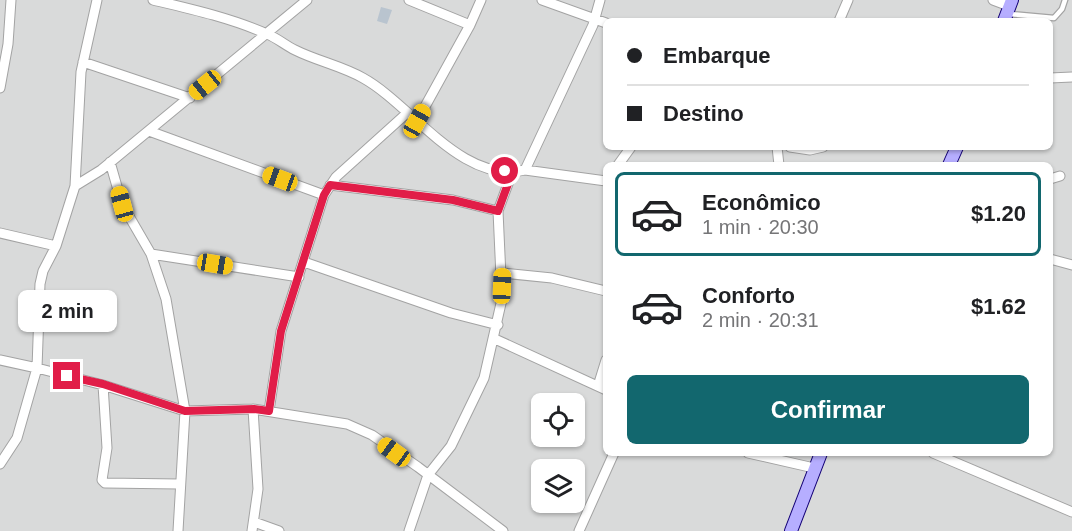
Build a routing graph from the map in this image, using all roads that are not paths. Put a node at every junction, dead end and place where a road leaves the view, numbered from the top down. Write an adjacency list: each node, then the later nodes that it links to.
1 (11, 0): 21 (street)
2 (97, 0): 18 (street)
3 (153, 0): 17 (street)
4 (307, 0): 17 (street)
5 (409, 0): 16 (street)
6 (481, 0): 16 (street)
7 (542, 0): 13 (street)
8 (600, 0): 13 (street)
9 (848, 0): 14 (street)
10 (993, 0): 12 (street)
11 (1065, 0): 12 (lane)
12 (1008, 10)
13 (595, 18): 15 (street); 27 (street)
14 (840, 18)
15 (603, 22)
16 (470, 25): 24 (street)
17 (268, 34): 22 (street); 23 (street)
18 (83, 62): 22 (street); 31 (street)
19 (1053, 78): 20 (street)
20 (1072, 78)
21 (0, 88)
22 (190, 98): 25 (street)
23 (407, 113): 24 (street); 30 (street)
24 (417, 121): 28 (street)
25 (149, 131): 26 (street); 32 (street)
26 (110, 162): 31 (street); 36 (street)
27 (525, 170): 28 (street); 29 (street)
28 (512, 173): 33 (street)
29 (603, 181)
30 (330, 185): 32 (street); 33 (street)
31 (75, 186): 35 (street)
32 (324, 195): 38 (street)
33 (498, 211): 40 (street)
34 (0, 233): 35 (street)
35 (56, 246): 46 (street)
36 (151, 254): 41 (street); 50 (street)
37 (1053, 260): 39 (street)
38 (304, 262): 41 (street); 43 (street)
39 (1072, 265)
40 (502, 273): 42 (street); 43 (street)
41 (299, 277): 51 (street)
42 (603, 290)
43 (498, 325): 44 (street)
44 (495, 339): 48 (street); 58 (street)
45 (0, 360): 46 (street)
46 (37, 368): 47 (street); 56 (street)
47 (103, 384): 50 (street); 59 (street)
48 (602, 388)
49 (254, 409): 50 (street); 51 (street); 61 (street)
50 (185, 411): 59 (street)
51 (269, 411): 58 (street)
52 (613, 456): 66 (street)
53 (761, 456): 57 (street)
54 (819, 456): 57 (street)
55 (940, 456): 60 (street)
56 (0, 464)
57 (814, 468): 67 (street)
58 (428, 475): 64 (street); 65 (street)
59 (179, 484): 62 (street)
60 (1072, 512)
61 (253, 527): 63 (street)
62 (178, 531)
63 (279, 531)
64 (409, 531)
65 (503, 531)
66 (579, 531)
67 (791, 531)

